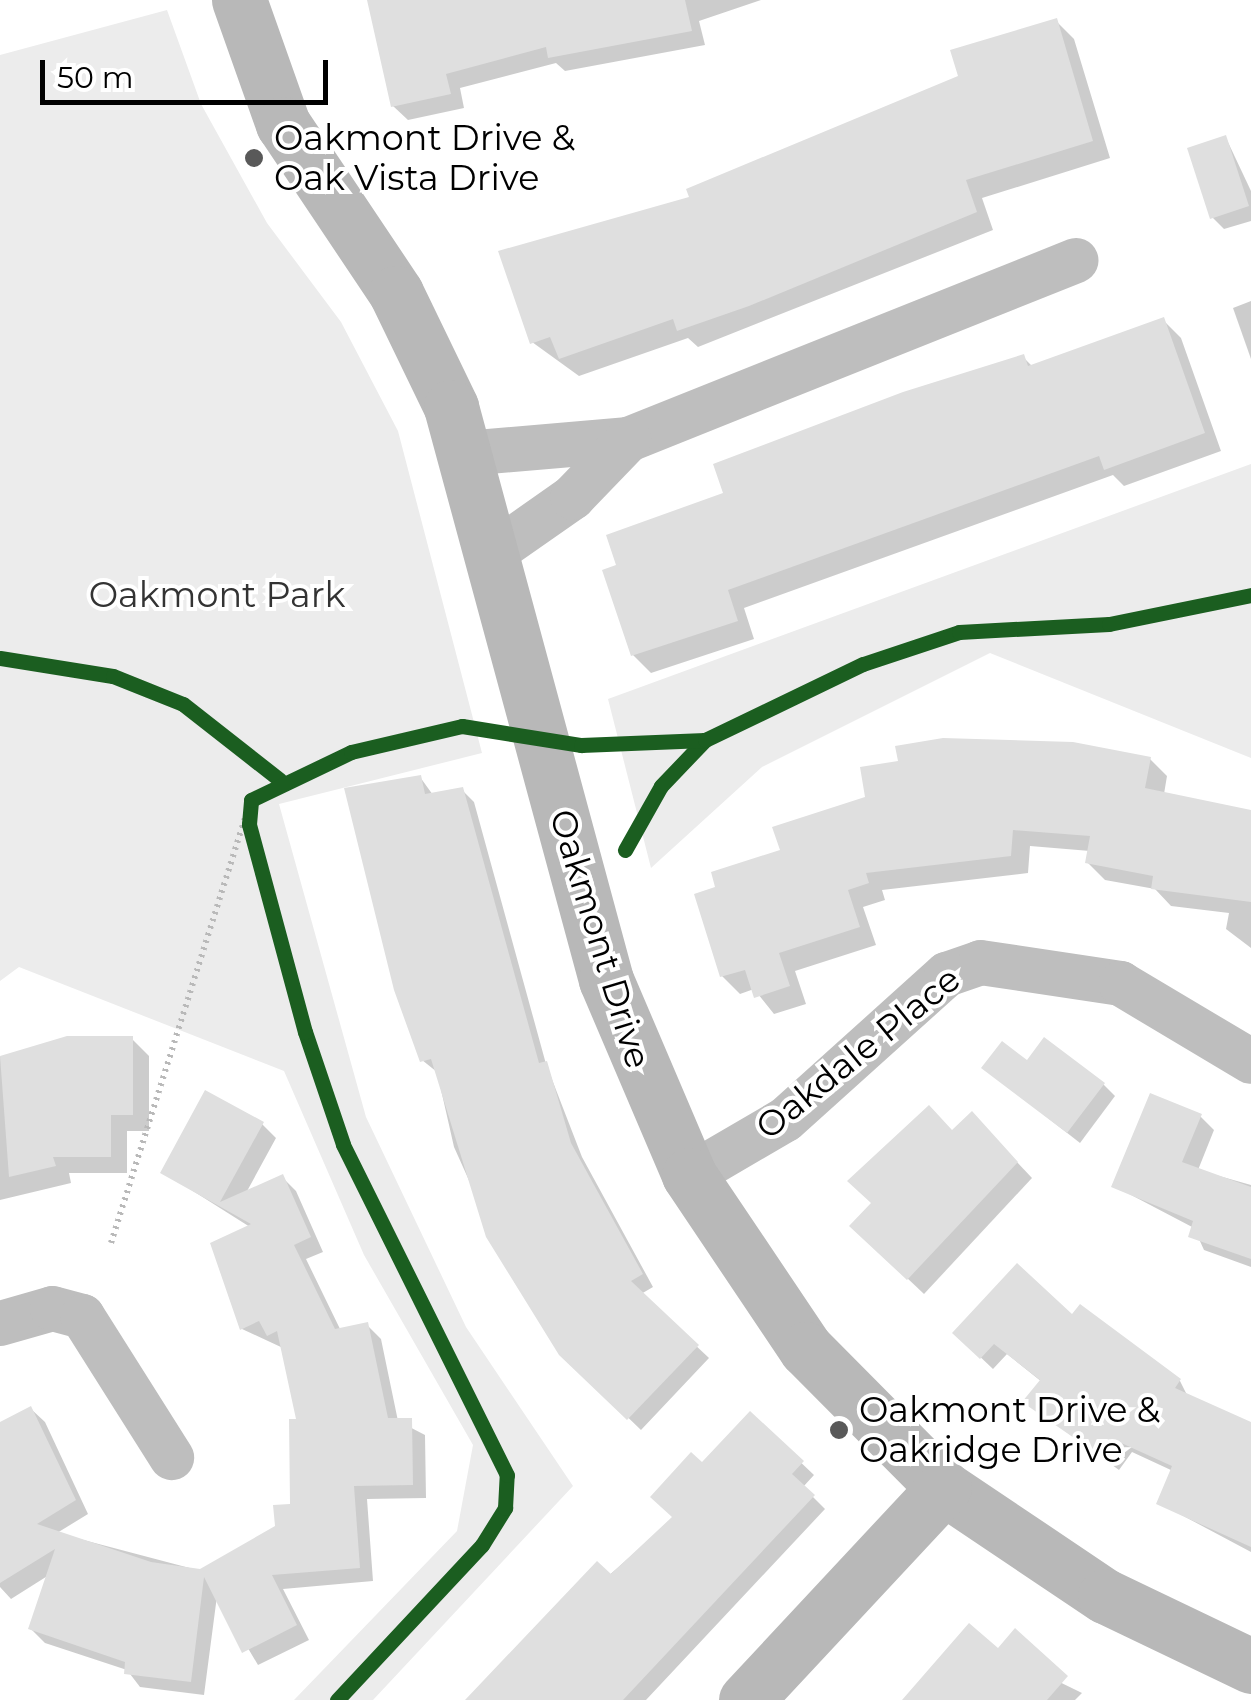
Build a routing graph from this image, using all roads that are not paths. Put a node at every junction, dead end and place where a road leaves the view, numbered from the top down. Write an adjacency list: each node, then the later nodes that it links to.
1 (238, 0): 4 (street, Oakmont Drive)
2 (1076, 260): 3 (street)
3 (628, 439): 4 (street); 5 (street)
4 (465, 453): 5 (street, Oakmont Drive)
5 (492, 553): 7 (street, Oakmont Drive)
6 (1251, 1061): 7 (street, Oakdale Place)
7 (689, 1175): 10 (street, Oakmont Drive)
8 (0, 1324): 9 (street)
9 (171, 1457)
10 (944, 1488): 11 (street, Oakmont Drive); 12 (street)
11 (1251, 1666)
12 (746, 1700)

